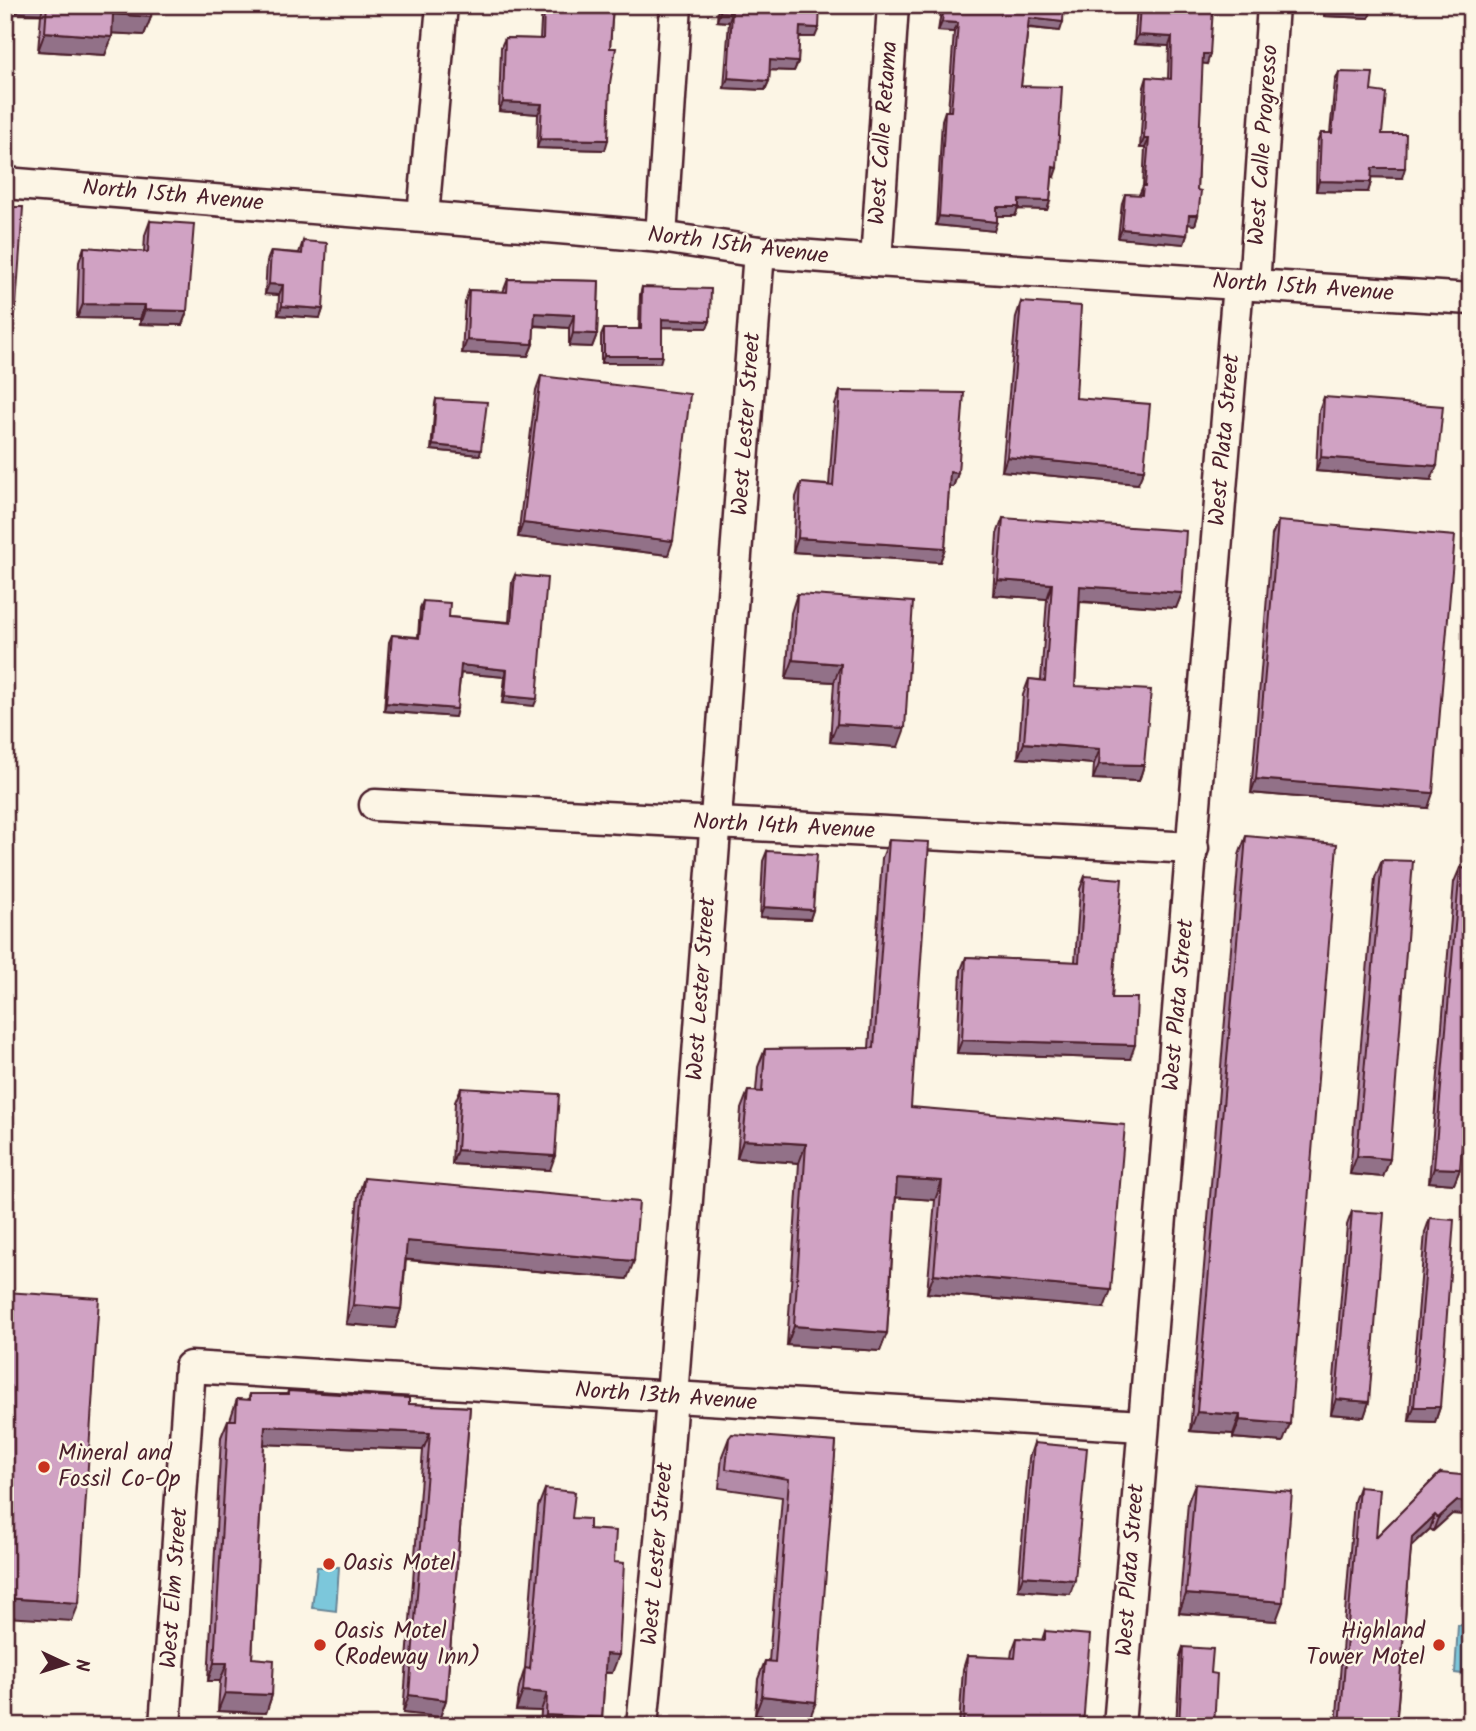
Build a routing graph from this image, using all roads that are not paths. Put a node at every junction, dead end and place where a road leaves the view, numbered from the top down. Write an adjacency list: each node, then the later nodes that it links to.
1 (442, 5): 6 (street)
2 (676, 5): 7 (street)
3 (893, 5): 9 (street, West Calle Retama)
4 (1273, 5): 10 (street, West Calle Progresso)
5 (5, 183): 6 (street, North 15th Avenue)
6 (423, 216): 7 (street, North 15th Avenue)
7 (661, 237): 8 (street, North 15th Avenue)
8 (759, 252): 9 (street, North 15th Avenue); 13 (street, West Lester Street)
9 (876, 261): 10 (street, North 15th Avenue)
10 (1246, 285): 11 (street, North 15th Avenue); 14 (street, West Plata Street)
11 (1471, 299)
12 (375, 805): 13 (street, North 14th Avenue)
13 (717, 824): 14 (street, North 14th Avenue); 16 (street, West Lester Street)
14 (1193, 848): 17 (street, West Plata Street)
15 (190, 1367): 16 (street, North 13th Avenue); 18 (street, West Elm Street)
16 (672, 1397): 17 (street, North 13th Avenue); 19 (street, West Lester Street)
17 (1142, 1426): 20 (street, West Plata Street)
18 (165, 1726)
19 (642, 1726)
20 (1119, 1726)

